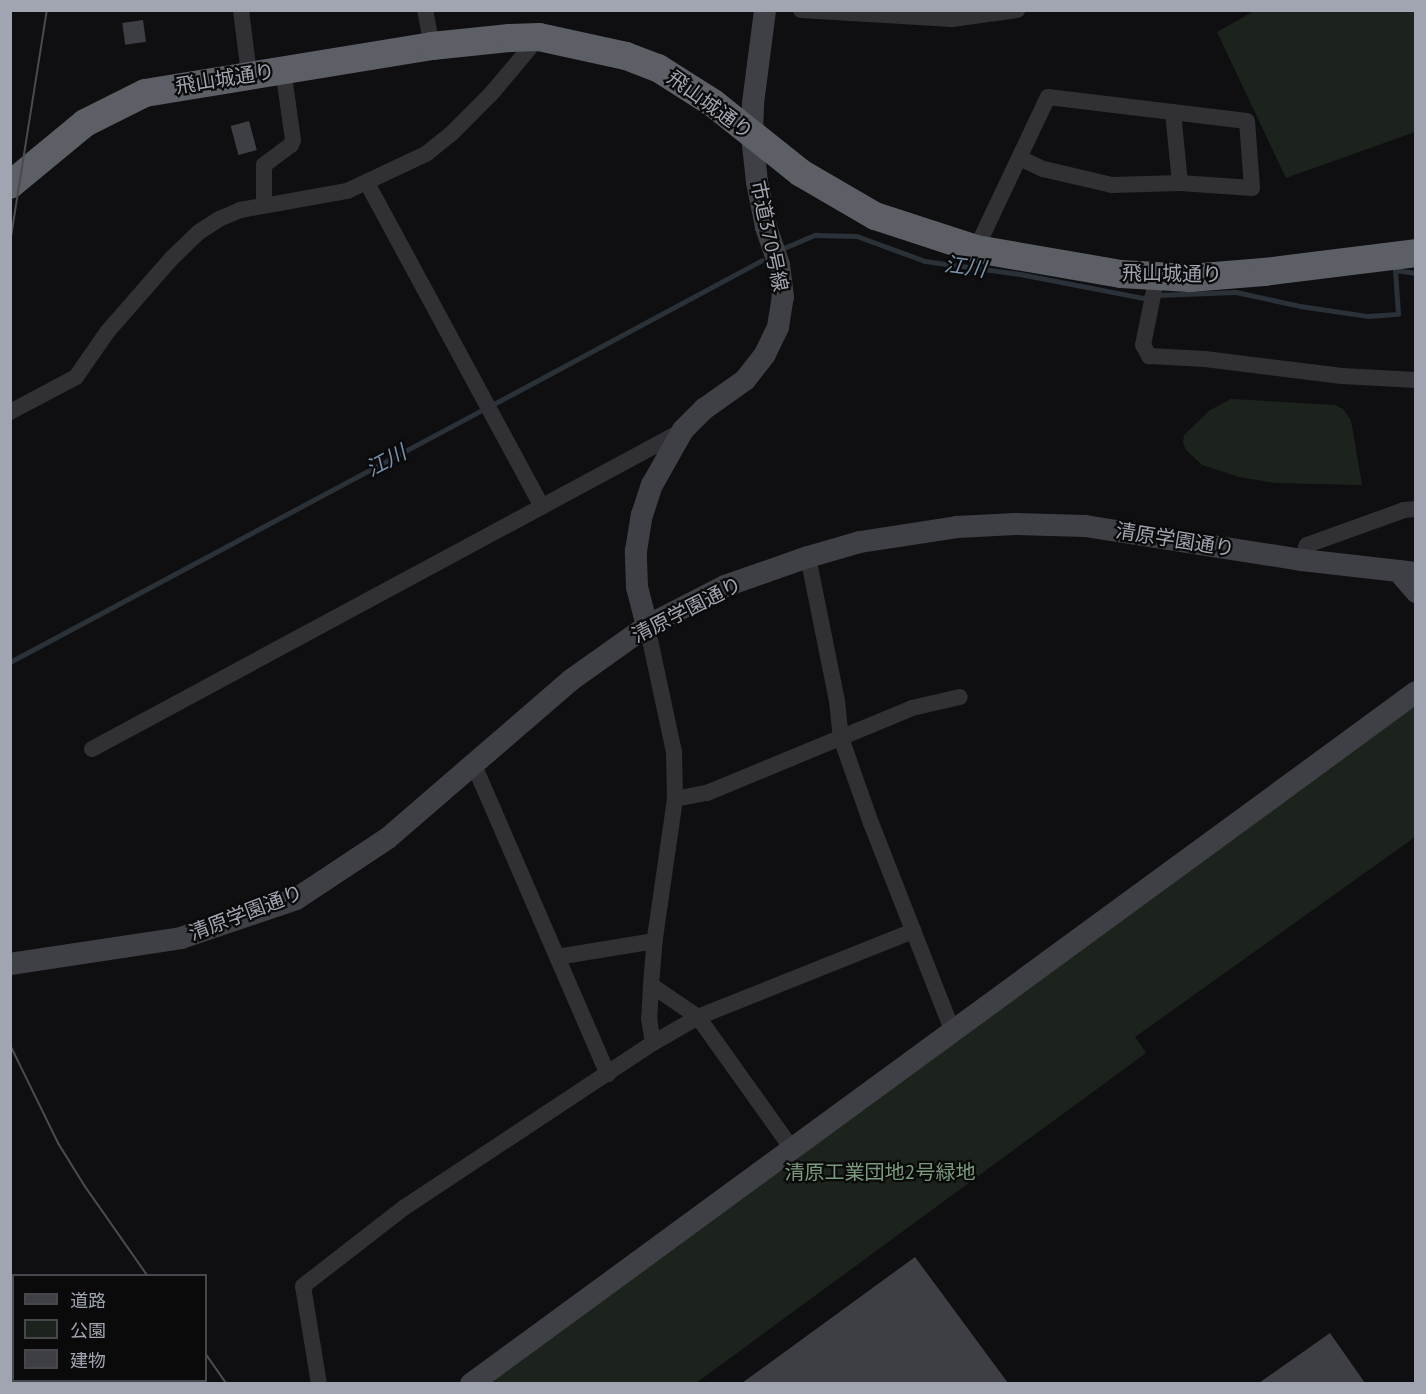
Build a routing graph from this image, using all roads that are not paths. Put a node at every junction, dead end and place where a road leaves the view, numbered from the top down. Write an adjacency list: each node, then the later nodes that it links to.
1 (241, 10): 9 (street)
2 (425, 10): 7 (street)
3 (765, 10): 11 (street, 市道370号線)
4 (801, 10): 5 (street)
5 (1017, 10)
6 (539, 38): 7 (highway, 飛山城通り); 11 (highway, 飛山城通り); 13 (street)
7 (432, 46): 8 (highway, 飛山城通り)
8 (283, 69): 9 (highway, 飛山城通り); 16 (street)
9 (249, 74): 15 (highway, 飛山城通り)
10 (1173, 112): 12 (street); 14 (street); 14 (street)
11 (752, 135): 17 (highway, 飛山城通り); 22 (street, 市道370号線)
12 (1019, 158): 14 (street); 17 (street)
13 (367, 183): 16 (street); 23 (street)
14 (1180, 183)
15 (10, 185)
16 (264, 206): 21 (street)
17 (976, 249): 19 (highway, 飛山城通り)
18 (1416, 253): 19 (highway, 飛山城通り)
19 (1157, 276): 20 (street)
20 (1416, 380)
21 (10, 412)
22 (683, 430): 23 (street); 29 (street, 市道370号線)
23 (542, 507): 33 (street)
24 (1416, 509): 26 (street)
25 (808, 557): 26 (street, 清原学園通り); 29 (street, 清原学園通り); 32 (street)
26 (1302, 560): 27 (street, 清原学園通り)
27 (1407, 572): 28 (street)
28 (1416, 592)
29 (647, 626): 34 (street, 清原学園通り); 35 (street)
30 (1416, 692): 42 (street)
31 (960, 697): 32 (street)
32 (841, 738): 35 (street); 36 (street)
33 (92, 748)
34 (474, 765): 38 (street); 39 (street, 清原学園通り)
35 (675, 800): 37 (street)
36 (913, 931): 41 (street); 42 (street)
37 (654, 941): 38 (street); 40 (street)
38 (557, 957): 44 (street)
39 (10, 964)
40 (651, 985): 41 (street); 43 (street)
41 (698, 1017): 43 (street); 45 (street)
42 (953, 1032): 45 (street)
43 (653, 1043): 44 (street)
44 (608, 1074): 46 (street)
45 (792, 1149): 47 (street)
46 (319, 1383)
47 (471, 1383)

